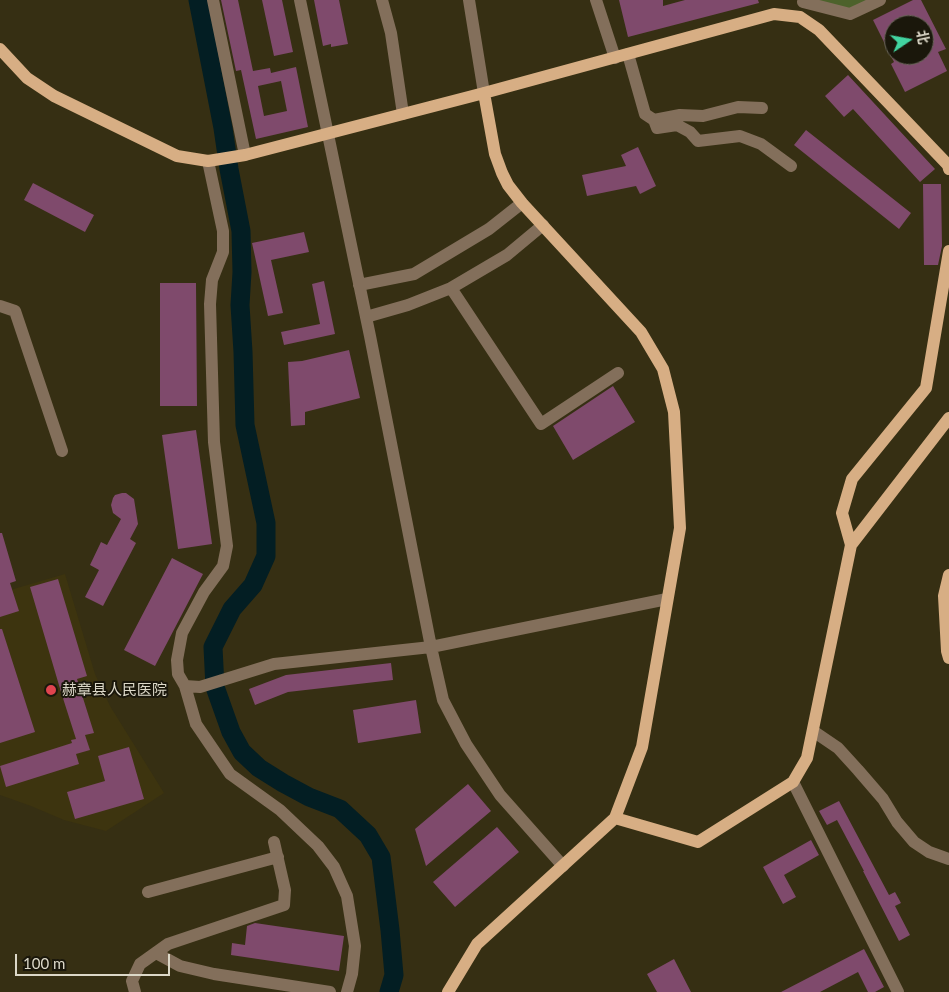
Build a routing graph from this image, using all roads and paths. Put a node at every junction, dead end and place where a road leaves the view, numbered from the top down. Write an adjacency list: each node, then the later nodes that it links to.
1 (213, 0): 17 (street)
2 (300, 0): 16 (street)
3 (382, 0): 14 (street)
4 (468, 0): 12 (street)
5 (596, 0): 11 (street)
6 (880, 0): 7 (street)
7 (803, 1): 8 (street)
8 (800, 17): 10 (main road); 20 (main road)
9 (0, 48): 18 (main road)
10 (628, 54): 11 (main road); 15 (street)
11 (615, 58): 12 (main road)
12 (484, 93): 14 (main road); 21 (main road)
13 (762, 108): 15 (street)
14 (403, 114): 16 (main road)
15 (654, 120): 19 (street)
16 (327, 134): 17 (main road); 24 (street)
17 (242, 156): 18 (main road)
18 (214, 160): 36 (street)
19 (790, 166)
20 (949, 169)
21 (522, 203): 22 (main road); 24 (street)
22 (543, 225): 25 (street); 33 (main road)
23 (949, 251): 31 (main road)
24 (360, 285): 27 (street)
25 (451, 288): 27 (street); 28 (street)
26 (0, 306): 30 (street)
27 (366, 317): 34 (street)
28 (618, 373)
29 (949, 418): 31 (main road)
30 (62, 451)
31 (851, 544): 37 (main road)
32 (949, 575): 35 (main road)
33 (668, 599): 34 (street); 39 (main road)
34 (431, 647): 36 (street); 43 (street)
35 (949, 658)
36 (185, 686): 48 (street)
37 (813, 731): 38 (main road); 42 (street)
38 (793, 782): 39 (main road); 50 (street)
39 (616, 818): 43 (main road)
40 (274, 842): 41 (street)
41 (278, 858): 44 (street); 45 (street)
42 (949, 859)
43 (563, 866): 49 (main road)
44 (148, 892)
45 (156, 953): 46 (street); 47 (street)
46 (135, 992)
47 (330, 992)
48 (347, 992)
49 (448, 992)
50 (898, 992)

